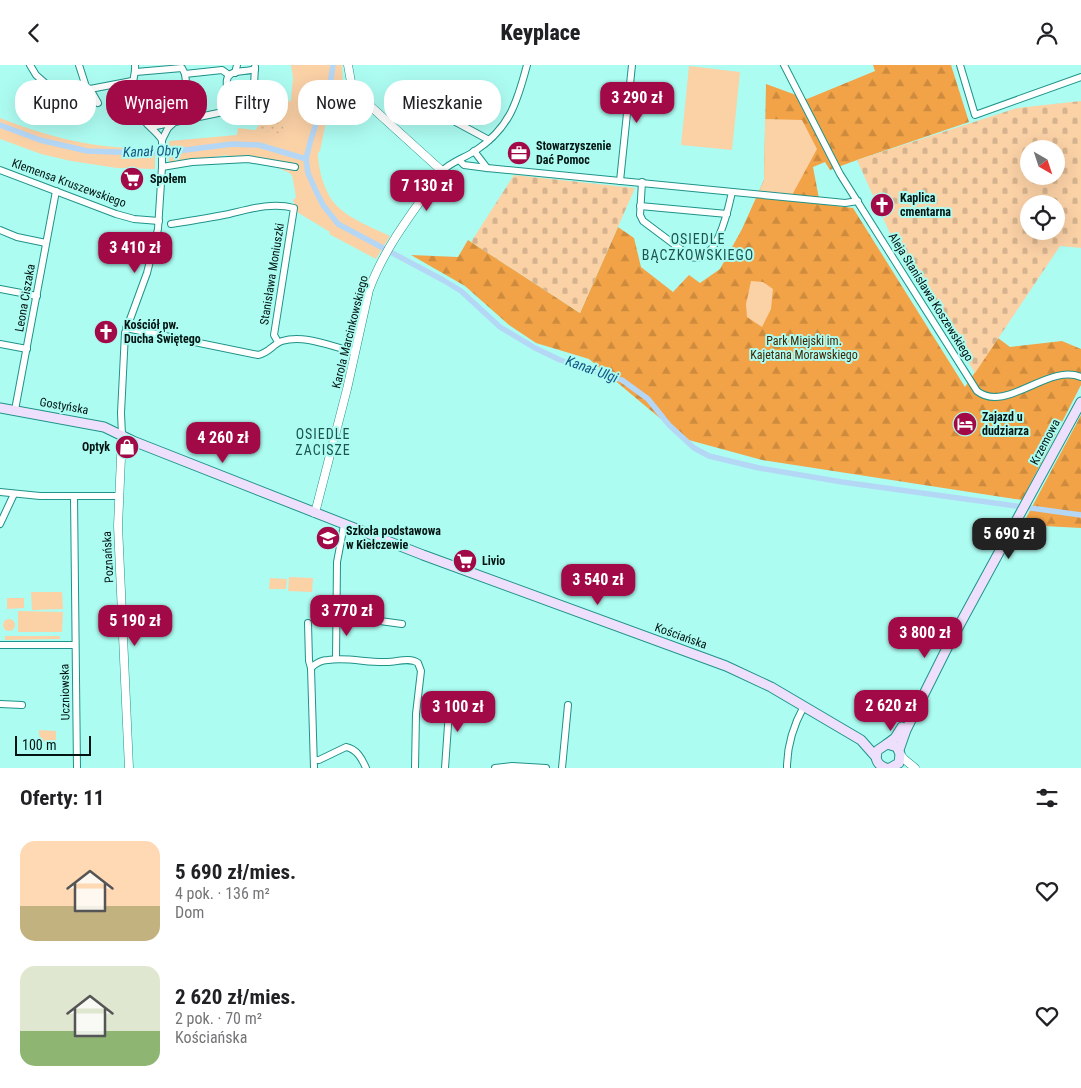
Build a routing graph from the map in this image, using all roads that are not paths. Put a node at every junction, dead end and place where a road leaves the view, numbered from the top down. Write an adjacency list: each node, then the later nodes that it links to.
1 (30, 65): 14 (street)
2 (79, 65): 15 (street)
3 (237, 65): 12 (street)
4 (348, 65): 34 (street)
5 (527, 65): 26 (street)
6 (632, 65): 35 (street)
7 (784, 65): 39 (street, Aleja Stanisława Koszewskiego)
8 (960, 65): 13 (street)
9 (255, 67): 12 (street); 19 (street)
10 (136, 68): 11 (street); 16 (street)
11 (186, 73): 12 (street); 17 (street)
12 (232, 74): 18 (street)
13 (1081, 77)
14 (42, 80)
15 (84, 80)
16 (132, 80)
17 (187, 80)
18 (228, 80)
19 (254, 80)
20 (96, 100): 21 (street)
21 (98, 103)
22 (159, 125): 25 (street)
23 (171, 125): 27 (street)
24 (461, 125): 26 (street)
25 (151, 127): 27 (street)
26 (489, 140): 28 (street)
27 (162, 141): 30 (street)
28 (474, 151): 29 (street); 32 (street)
29 (458, 160): 32 (street); 34 (street)
30 (162, 165): 31 (street); 42 (street)
31 (295, 167)
32 (487, 168): 35 (street)
33 (0, 170): 37 (street, Klemensa Kruszewskiego)
34 (442, 171): 52 (street, Karola Marcinkowskiego)
35 (620, 181): 36 (street)
36 (642, 183): 38 (street); 40 (street)
37 (56, 191): 42 (street, Klemensa Kruszewskiego); 45 (street, Leona Ciszaka)
38 (732, 192): 39 (street); 41 (street)
39 (858, 201): 53 (street, Aleja Stanisława Koszewskiego)
40 (640, 206): 41 (street); 41 (street)
41 (727, 214)
42 (159, 221): 48 (street)
43 (171, 224): 49 (street, Stanisława Moniuszki)
44 (0, 230): 45 (street)
45 (46, 243): 47 (street, Leona Ciszaka)
46 (0, 289): 47 (street)
47 (37, 296): 51 (street, Leona Ciszaka)
48 (126, 328): 49 (street); 57 (street)
49 (278, 343): 52 (street)
50 (0, 344): 51 (street)
51 (27, 349): 56 (street, Leona Ciszaka)
52 (355, 353): 62 (street, Karola Marcinkowskiego)
53 (1081, 377)
54 (1081, 402): 70 (main road, Krzemowa)
55 (0, 408): 56 (main road, Gostyńska)
56 (15, 410): 57 (main road, Gostyńska)
57 (122, 435): 61 (street, Poznańska); 62 (main road, Gostyńska)
58 (0, 492): 59 (street)
59 (14, 494): 60 (street); 63 (street)
60 (74, 496): 61 (street); 69 (street, Uczniowska)
61 (118, 496): 86 (street, Poznańska)
62 (315, 513): 64 (main road, Kościańska)
63 (0, 524)
64 (344, 525): 65 (street); 77 (main road, Kościańska)
65 (336, 615): 67 (street); 71 (street)
66 (308, 623): 72 (street)
67 (402, 624)
68 (0, 645): 69 (street)
69 (75, 645): 85 (street, Uczniowska)
70 (948, 646): 79 (main road); 80 (main road)
71 (336, 659): 72 (street); 89 (street)
72 (311, 668): 81 (street)
73 (450, 697): 90 (street)
74 (0, 704): 75 (street)
75 (22, 705)
76 (568, 705): 93 (street)
77 (804, 706): 78 (main road, Kościańska); 94 (street)
78 (861, 740): 79 (main road, Kościańska); 82 (main road, Kościańska)
79 (885, 744): 80 (main road); 82 (main road)
80 (900, 752): 95 (main road); 97 (street)
81 (314, 760): 87 (street); 88 (street)
82 (877, 762): 95 (main road)
83 (512, 767): 84 (street); 91 (street)
84 (539, 767): 92 (street)
85 (77, 768)
86 (129, 768)
87 (314, 768)
88 (366, 768)
89 (415, 768)
90 (445, 768)
91 (495, 768)
92 (546, 768)
93 (562, 768)
94 (787, 768)
95 (890, 768): 96 (street)
96 (907, 768)
97 (915, 768)

